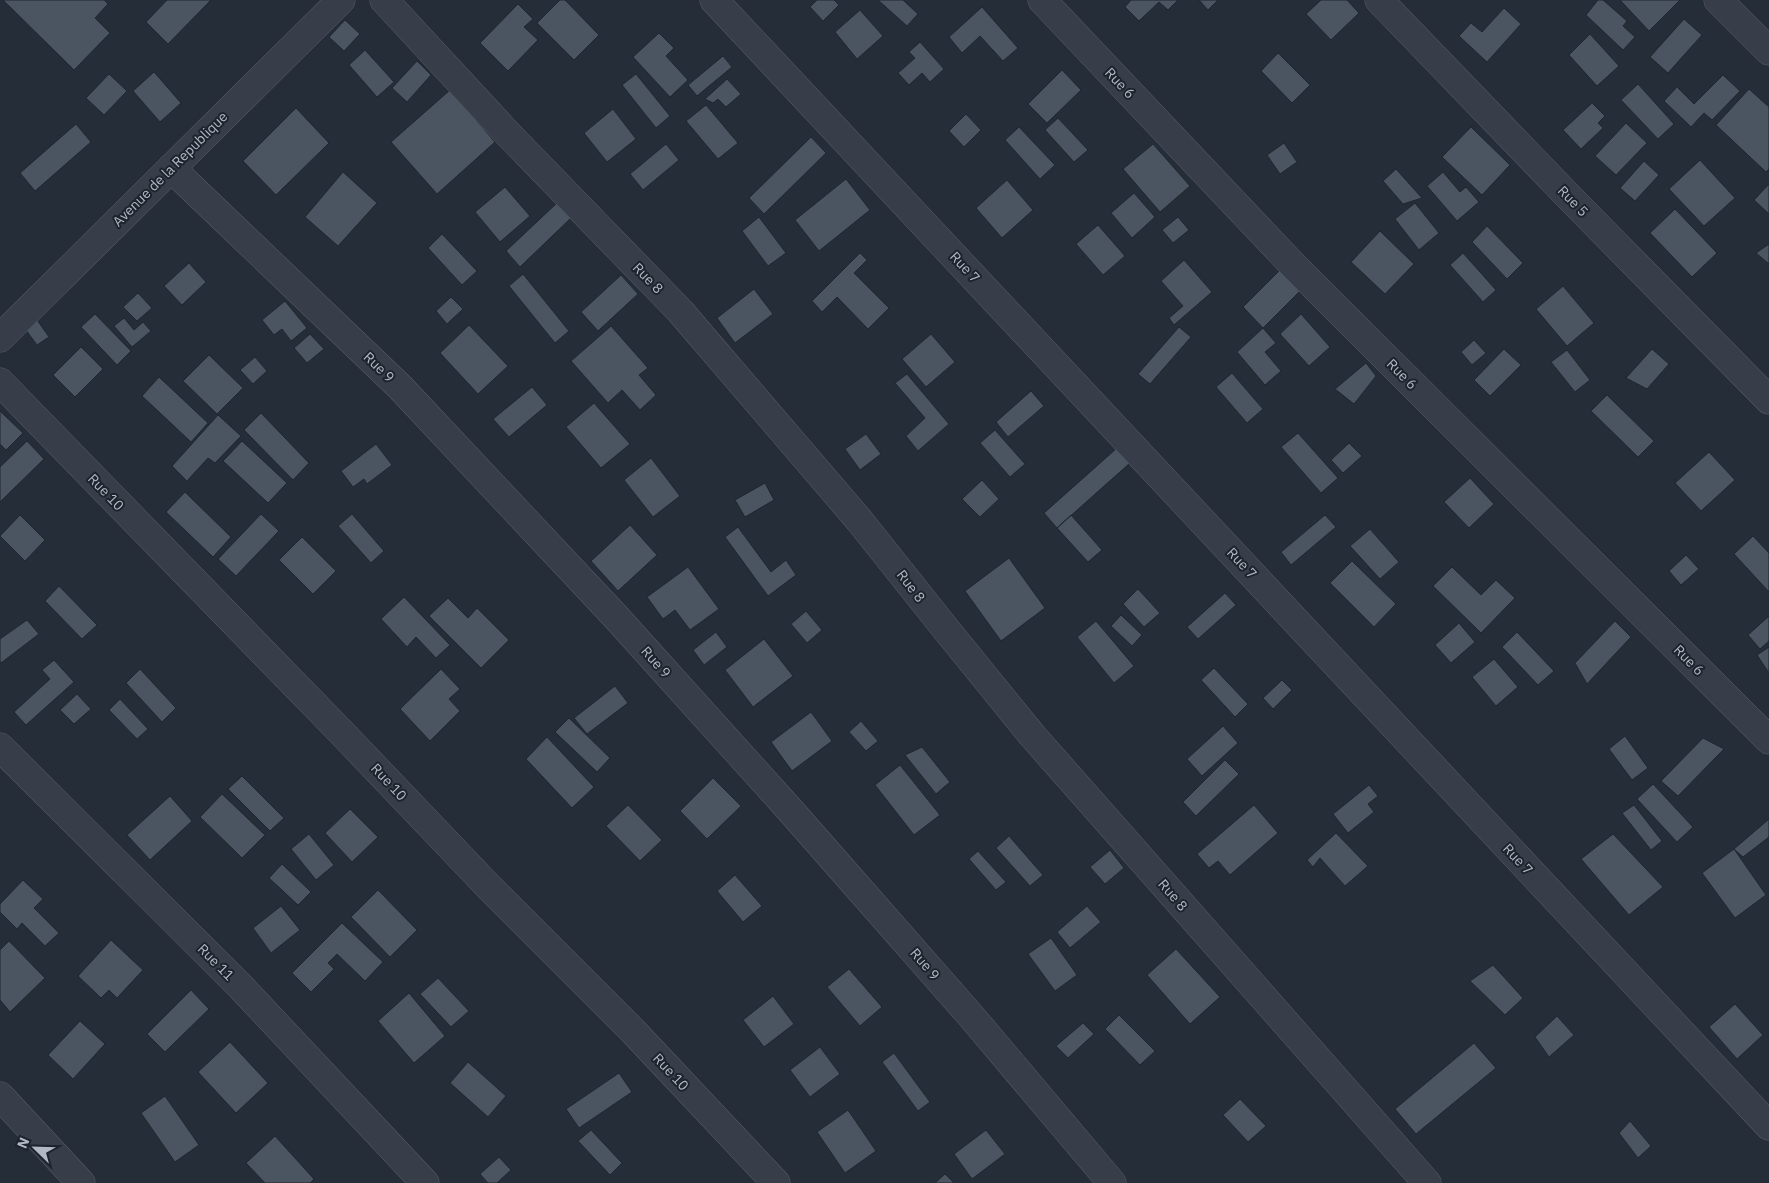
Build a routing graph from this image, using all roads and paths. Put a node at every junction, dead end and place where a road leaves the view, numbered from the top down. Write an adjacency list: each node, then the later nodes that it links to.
1 (341, 0): 8 (street, Avenue de la Republique)
2 (384, 0): 20 (street, Rue 8)
3 (714, 0): 15 (street, Rue 7)
4 (1042, 0): 12 (street, Rue 6)
5 (1379, 0): 11 (street, Rue 5)
6 (1718, 0): 7 (street)
7 (1769, 51)
8 (171, 168): 9 (street, Avenue de la Republique); 19 (street, Rue 9)
9 (0, 338)
10 (0, 382): 18 (street, Rue 10)
11 (1769, 400)
12 (1769, 740)
13 (0, 747): 17 (street, Rue 11)
14 (0, 1096): 16 (street)
15 (1769, 1126)
16 (81, 1183)
17 (426, 1183)
18 (776, 1183)
19 (1112, 1183)
20 (1427, 1183)

